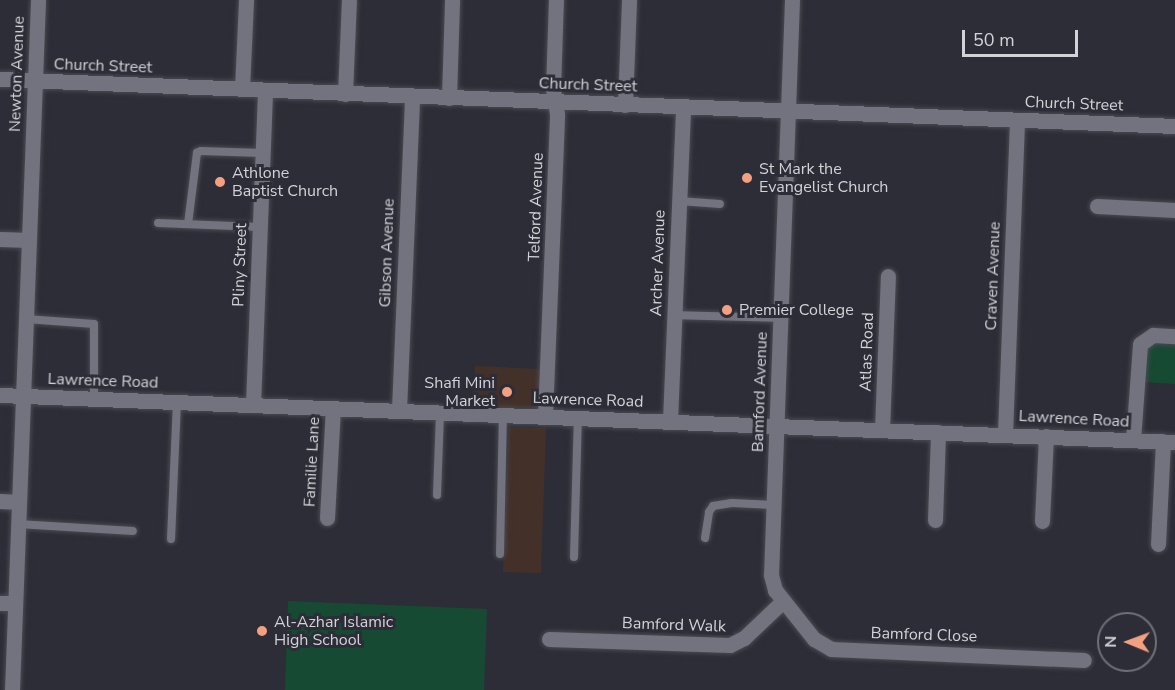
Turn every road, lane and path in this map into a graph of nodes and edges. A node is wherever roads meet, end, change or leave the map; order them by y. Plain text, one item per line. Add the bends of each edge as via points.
1 (38, 0) edge
2 (246, 0) edge
3 (349, 0) edge
4 (452, 0) edge
5 (556, 0) edge
6 (629, 0) edge
7 (792, 0) edge
8 (0, 79) edge
9 (35, 81) junction
10 (242, 89) junction
11 (265, 90) junction
12 (345, 94) junction
13 (412, 97) junction
14 (449, 98) junction
15 (555, 102) junction
16 (625, 105) junction
17 (682, 107) junction
18 (789, 110) junction
19 (1017, 120) junction
20 (1175, 126) edge
21 (262, 153) junction
22 (679, 201) junction
23 (720, 204) dead end
24 (1097, 206) dead end
25 (1175, 210) edge
26 (158, 223) dead end
27 (189, 224) junction
28 (260, 227) junction
29 (0, 238) edge
30 (29, 240) junction
31 (888, 276) dead end
32 (674, 315) junction
33 (781, 318) junction
34 (26, 319) junction
35 (1175, 336) edge
36 (0, 395) edge
37 (23, 396) junction
38 (94, 399) junction
39 (177, 402) junction
40 (253, 405) junction
41 (333, 408) junction
42 (399, 410) junction
43 (440, 412) junction
44 (503, 415) junction
45 (545, 416) junction
46 (579, 417) junction
47 (670, 421) junction
48 (777, 426) junction
49 (882, 430) junction
50 (938, 432) junction
51 (1005, 434) junction
52 (1046, 436) junction
53 (1133, 440) junction
54 (1169, 441) edge
55 (437, 495) dead end
56 (0, 501) edge
57 (19, 502) junction
58 (774, 505) junction
59 (327, 518) dead end
60 (935, 520) dead end
61 (1042, 521) dead end
62 (18, 524) junction
63 (133, 531) dead end
64 (705, 538) dead end
65 (171, 540) dead end
66 (1158, 544) dead end
67 (500, 554) dead end
68 (574, 557) dead end
69 (782, 602) junction
70 (8, 603) edge
71 (549, 639) dead end
72 (1084, 660) dead end
73 (12, 690) edge

1 - 9 street, Newton Avenue
2 - 10 street
3 - 12 street
4 - 14 street
5 - 15 street, Telford Avenue
6 - 16 street
7 - 18 street, Bamford Avenue
8 - 9 street, Church Street
9 - 10 street, Church Street
9 - 30 street, Newton Avenue
10 - 11 street, Church Street
11 - 12 street, Church Street
11 - 21 street, Pliny Street
12 - 13 street, Church Street
13 - 14 street, Church Street
13 - 42 street, Gibson Avenue
14 - 15 street, Church Street
15 - 16 street, Church Street
15 - 45 street, Telford Avenue
16 - 17 street, Church Street
17 - 18 street, Church Street
17 - 22 street, Archer Avenue
18 - 19 street, Church Street
18 - 33 street, Bamford Avenue
19 - 20 street, Church Street
19 - 51 street, Craven Avenue
21 - 27 lane via 197,153
21 - 28 street, Pliny Street
22 - 23 lane
22 - 32 street, Archer Avenue
24 - 25 street
26 - 27 lane
27 - 28 lane
28 - 40 street, Pliny Street
29 - 30 street
30 - 34 street, Newton Avenue
31 - 49 street, Atlas Road
32 - 33 lane
32 - 47 street, Archer Avenue
33 - 48 street, Bamford Avenue
34 - 37 street, Newton Avenue
34 - 38 lane via 87,321 96,327
35 - 53 street via 1152,335 1140,344
36 - 37 street, Lawrence Road
37 - 38 street, Lawrence Road
37 - 57 street, Newton Avenue
38 - 39 street, Lawrence Road
39 - 40 street, Lawrence Road
39 - 65 lane
40 - 41 street, Lawrence Road
41 - 42 street, Lawrence Road
41 - 59 street, Familie Lane
42 - 43 street, Lawrence Road
43 - 44 street, Lawrence Road
43 - 55 lane
44 - 45 street, Lawrence Road
44 - 67 lane
45 - 46 street, Lawrence Road
46 - 47 street, Lawrence Road
46 - 68 lane
47 - 48 street, Lawrence Road
48 - 49 street, Lawrence Road
48 - 58 street, Bamford Avenue
49 - 50 street, Lawrence Road
50 - 51 street, Lawrence Road
50 - 60 street
51 - 52 street, Lawrence Road
52 - 53 street, Lawrence Road
52 - 61 street
53 - 54 street, Lawrence Road
54 - 66 street
56 - 57 street
57 - 62 street, Newton Avenue
58 - 64 lane via 713,506
58 - 69 street, Bamford Avenue via 771,575
62 - 63 lane
62 - 70 street, Newton Avenue
69 - 71 street, Bamford Walk via 744,638 730,645
69 - 72 street, Bamford Close via 814,639 831,649
70 - 73 street, Newton Avenue

